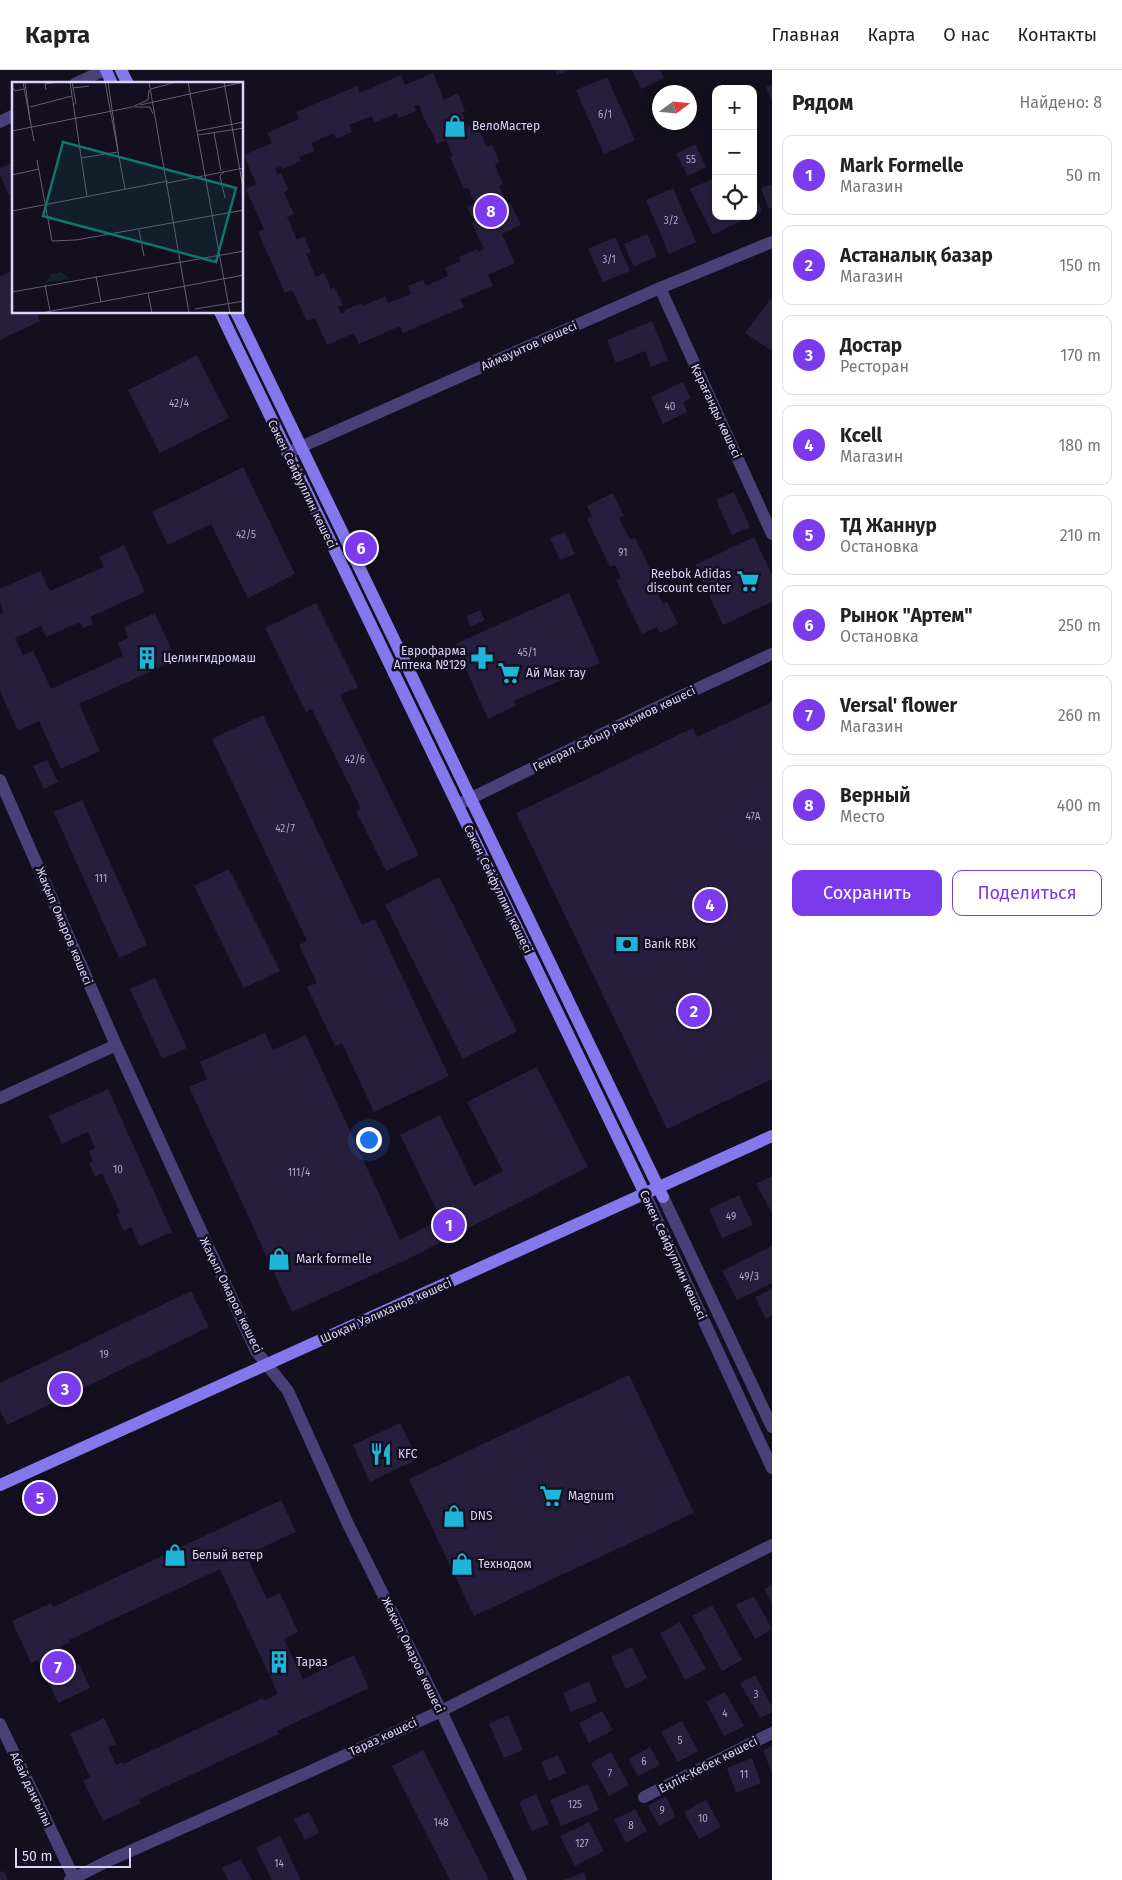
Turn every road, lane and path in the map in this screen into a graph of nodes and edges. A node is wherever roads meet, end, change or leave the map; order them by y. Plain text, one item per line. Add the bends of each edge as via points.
1 (105, 70) edge
2 (121, 70) edge
3 (79, 82) edge
4 (111, 82) edge
5 (127, 82) edge
6 (12, 116) edge
7 (0, 122) edge
8 (772, 242) edge
9 (660, 288) junction
10 (221, 314) edge
11 (237, 314) edge
12 (301, 447) junction
13 (287, 453) junction
14 (772, 534) edge
15 (772, 654) edge
16 (0, 780) edge
17 (471, 798) junction
18 (457, 805) junction
19 (116, 1045) junction
20 (0, 1098) edge
21 (772, 1136) edge
22 (661, 1192) junction
23 (645, 1194) junction
24 (267, 1365) junction
25 (772, 1427) edge
26 (772, 1468) edge
27 (0, 1485) edge
28 (772, 1545) edge
29 (441, 1711) junction
30 (0, 1724) edge
31 (772, 1733) edge
32 (644, 1797) dead end
33 (73, 1879) edge
34 (520, 1880) edge

1 - 3 street
1 - 4 main road
2 - 5 main road
6 - 7 street
8 - 9 street, Аймауытов көшесі
9 - 12 street, Аймауытов көшесі
9 - 14 street, Қарағанды көшесі
10 - 13 main road, Сәкен Сейфуллин көшесі
11 - 12 main road, Сәкен Сейфуллин көшесі
12 - 13 street, Аймауытов көшесі
12 - 17 main road, Сәкен Сейфуллин көшесі
13 - 18 main road, Сәкен Сейфуллин көшесі
15 - 17 street, Генерал Сабыр Рақымов көшесі
16 - 19 street, Жақып Омаров көшесі
17 - 18 street, Генерал Сабыр Рақымов көшесі
17 - 22 main road, Сәкен Сейфуллин көшесі
18 - 23 main road, Сәкен Сейфуллин көшесі
19 - 20 street
19 - 24 street, Жақып Омаров көшесі via 256,1351
21 - 22 main road, Шоқан Уәлиханов көшесі
22 - 23 main road, Шоқан Уәлиханов көшесі
22 - 25 street, Сәкен Сейфуллин көшесі
23 - 24 main road, Шоқан Уәлиханов көшесі
23 - 26 street, Сәкен Сейфуллин көшесі
24 - 27 main road, Шоқан Уәлиханов көшесі
24 - 29 street, Жақып Омаров көшесі via 288,1391 348,1524
28 - 29 street, Тараз көшесі
29 - 33 street, Тараз көшесі
29 - 34 street, Жақып Омаров көшесі
30 - 33 street, Абай даңғылы
31 - 32 street, Еңлік-Кебек көшесі

